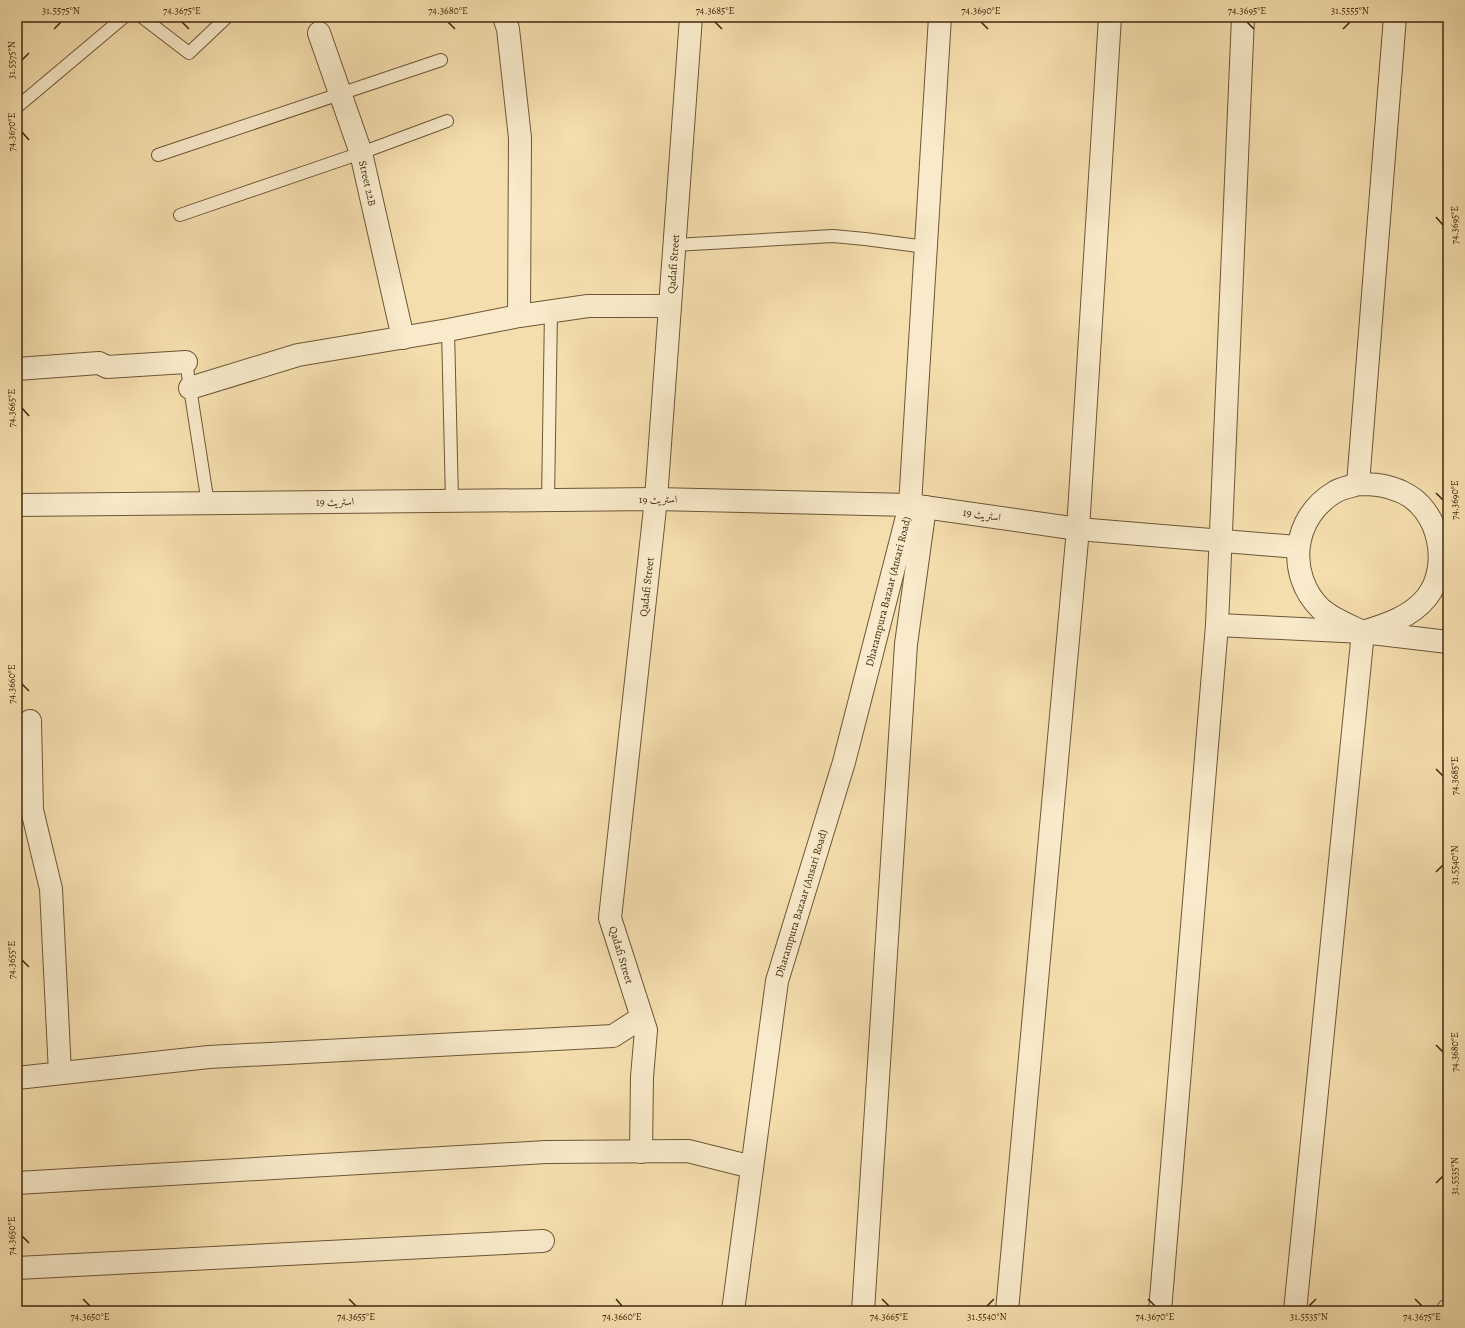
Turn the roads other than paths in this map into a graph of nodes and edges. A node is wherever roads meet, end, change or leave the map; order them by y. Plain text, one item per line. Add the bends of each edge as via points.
1 (124, 17) edge
2 (142, 17) edge
3 (227, 17) edge
4 (504, 17) edge
5 (691, 17) edge
6 (940, 17) edge
7 (1110, 17) edge
8 (1243, 17) edge
9 (1395, 17) edge
10 (319, 33) dead end
11 (441, 60) dead end
12 (341, 95) junction
13 (17, 107) edge
14 (448, 121) dead end
15 (361, 153) junction
16 (158, 155) dead end
17 (180, 215) dead end
18 (674, 245) junction
19 (926, 247) junction
20 (670, 306) junction
21 (551, 311) junction
22 (520, 316) junction
23 (448, 330) junction
24 (403, 338) junction
25 (186, 362) joint
26 (17, 369) edge
27 (190, 388) junction
28 (1358, 484) junction
29 (656, 499) junction
30 (548, 500) junction
31 (452, 501) junction
32 (208, 504) junction
33 (17, 506) edge
34 (917, 506) junction
35 (1078, 529) junction
36 (1222, 540) junction
37 (1298, 547) junction
38 (1444, 552) edge
39 (1217, 625) junction
40 (1363, 632) junction
41 (1448, 642) edge
42 (30, 721) dead end
43 (642, 1018) junction
44 (60, 1073) junction
45 (17, 1078) edge
46 (641, 1152) junction
47 (752, 1167) junction
48 (17, 1183) edge
49 (543, 1241) dead end
50 (17, 1268) edge
51 (733, 1311) edge
52 (863, 1311) edge
53 (1007, 1311) edge
54 (1160, 1311) edge
55 (1295, 1311) edge

1 - 13 lane
2 - 3 lane via 189,53
4 - 22 street via 508,29 520,138
5 - 18 street, Qadafi Street
6 - 19 street
7 - 35 street
8 - 36 street
9 - 28 street
10 - 12 street, Street 22B
11 - 12 lane
12 - 15 street, Street 22B
12 - 16 lane
14 - 15 lane
15 - 17 lane
15 - 24 street, Street 22B
18 - 19 lane via 833,236
18 - 20 street, Qadafi Street
19 - 34 street
20 - 21 street via 588,306
20 - 29 street, Qadafi Street
21 - 22 street
21 - 30 lane
22 - 23 street
23 - 24 street
23 - 31 lane
24 - 27 street via 298,355
25 - 26 street via 107,367 99,363
25 - 27 lane
27 - 32 lane
28 - 37 street via 1335,492 1317,506 1304,525
28 - 38 street via 1381,484 1404,492 1422,507 1435,528
29 - 30 street, اسٹریٹ 19
29 - 34 street, اسٹریٹ 19
29 - 43 street, Qadafi Street via 610,918
30 - 31 street, اسٹریٹ 19
31 - 32 street, اسٹریٹ 19
32 - 33 street, اسٹریٹ 19
34 - 35 street, اسٹریٹ 19
34 - 47 street, Dharampura Bazaar (Ansari Road) via 844,762 777,981
34 - 52 street
35 - 36 street, اسٹریٹ 19
35 - 53 street
36 - 37 street, اسٹریٹ 19
36 - 39 street
37 - 40 street via 1299,570 1307,592 1322,610
38 - 40 street via 1427,597 1410,614
39 - 40 street
39 - 54 street
40 - 41 street
40 - 55 street
42 - 44 street via 32,810 51,888
43 - 44 street via 613,1036 209,1057
43 - 46 street, Qadafi Street via 646,1030 642,1078
44 - 45 street
46 - 47 street via 688,1151
46 - 48 street via 546,1152
47 - 51 street, Dharampura Bazaar (Ansari Road)
49 - 50 street

